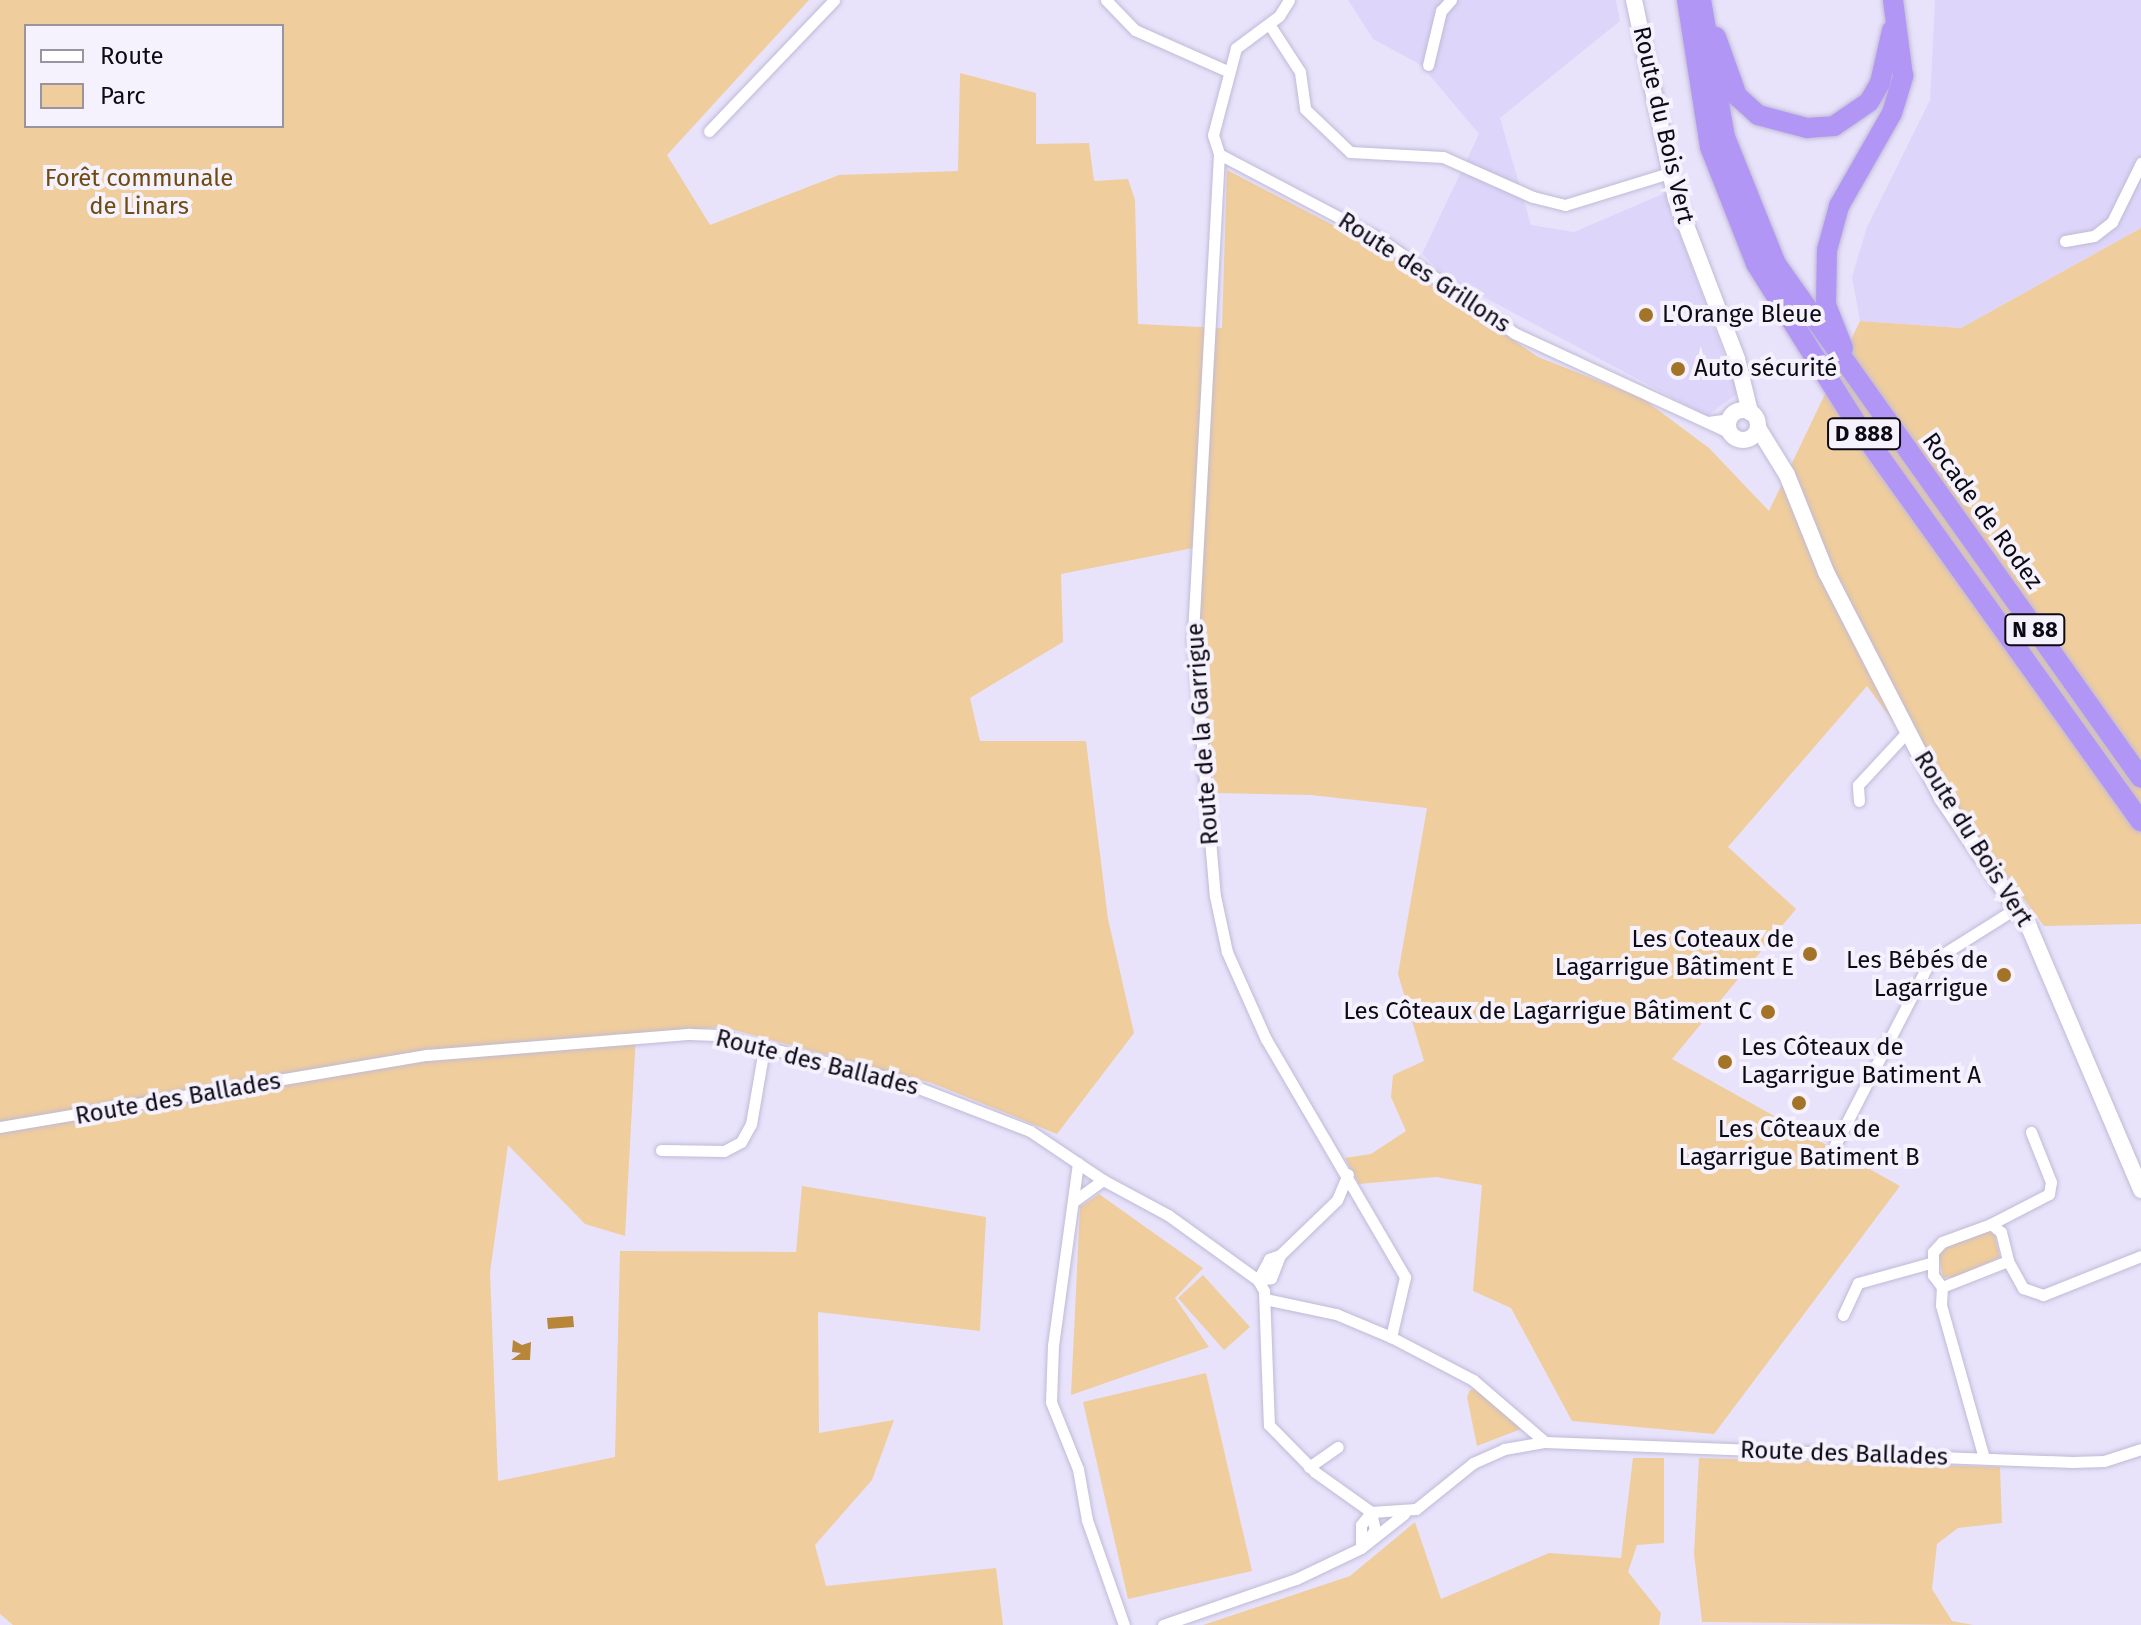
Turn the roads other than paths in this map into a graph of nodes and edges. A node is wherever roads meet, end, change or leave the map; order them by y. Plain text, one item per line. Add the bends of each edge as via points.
1 (834, 0) edge
2 (1106, 0) edge
3 (1289, 0) edge
4 (1451, 0) edge
5 (1634, 0) edge
6 (1687, 0) edge
7 (1701, 0) edge
8 (1711, 0) edge
9 (1894, 9) edge
10 (1269, 24) junction
11 (1428, 65) dead end
12 (1227, 71) junction
13 (709, 131) dead end
14 (1219, 154) junction
15 (2141, 163) edge
16 (1669, 173) junction
17 (2065, 241) dead end
18 (1737, 423) junction
19 (1768, 452) junction
20 (1929, 482) junction
21 (1908, 731) junction
22 (2141, 778) edge
23 (1859, 801) dead end
24 (2141, 821) edge
25 (2018, 907) junction
26 (764, 1049) junction
27 (0, 1127) edge
28 (2031, 1132) dead end
29 (1835, 1145) dead end
30 (661, 1150) dead end
31 (1078, 1163) junction
32 (1348, 1174) junction
33 (1103, 1180) junction
34 (2141, 1190) edge
35 (1074, 1201) junction
36 (1991, 1224) junction
37 (2141, 1256) edge
38 (2008, 1261) junction
39 (1930, 1263) junction
40 (1258, 1280) junction
41 (1942, 1287) junction
42 (1265, 1299) junction
43 (1843, 1315) dead end
44 (1391, 1337) junction
45 (1545, 1442) junction
46 (1338, 1447) dead end
47 (2141, 1449) edge
48 (1984, 1458) junction
49 (1309, 1467) junction
50 (1371, 1512) junction
51 (1404, 1514) junction
52 (1361, 1548) junction
53 (1124, 1625) edge
54 (1163, 1625) edge

1 - 13 street
2 - 12 street via 1135,30
3 - 10 street
4 - 11 street via 1441,11
5 - 16 street, Route du Bois Vert
6 - 24 highway, Rocade de Rodez / D 888 via 1710,147 1756,264 1862,432
7 - 20 highway, Rocade de Rodez / D 888 via 1714,98 1754,219 1793,290
8 - 9 highway via 1723,64 1737,96 1758,115 1807,128 1834,126 1869,102 1880,83
9 - 20 highway via 1903,76 1892,113 1839,206 1824,273 1826,305 1848,358
10 - 12 street via 1242,40
10 - 16 street via 1300,72 1305,109 1350,152 1443,157 1533,197 1565,205
12 - 14 street via 1213,135
14 - 18 street, Route des Grillons via 1380,239 1514,333 1708,422
14 - 32 street, Route de la Garrigue via 1193,641 1215,896 1242,991
15 - 17 street via 2112,222 2094,236
16 - 18 street, Route du Bois Vert via 1744,385
18 - 19 street, Route du Bois Vert
18 - 19 street, Route du Bois Vert via 1758,428
19 - 21 street, Route du Bois Vert via 1787,475 1826,572
20 - 22 highway, Rocade de Rodez / N 88
21 - 23 street via 1858,785
21 - 25 street, Route du Bois Vert via 1942,798
25 - 29 street via 1929,963
25 - 34 street, Route du Bois Vert
26 - 27 street, Route des Ballades via 690,1034 522,1045 427,1055
26 - 30 street via 751,1124 741,1142 724,1151
26 - 31 street, Route des Ballades via 898,1080 977,1108 1030,1131
28 - 36 street via 2051,1182 2049,1194
31 - 33 street, Route des Ballades
31 - 35 street
32 - 40 street via 1337,1200 1280,1255 1271,1278
32 - 44 street, Route de la Garrigue via 1405,1277
33 - 35 street
33 - 40 street, Route des Ballades via 1168,1215
35 - 53 street via 1053,1345 1051,1402 1078,1469 1087,1520
36 - 38 street via 2001,1232
36 - 39 street via 1942,1242
37 - 38 street via 2043,1295 2023,1288
38 - 41 street
39 - 41 street
39 - 43 street via 1858,1283
40 - 42 street
41 - 48 street via 1941,1305
42 - 44 street via 1336,1314
42 - 49 street via 1269,1425
44 - 45 street via 1473,1380
45 - 48 street, Route des Ballades
45 - 51 street, Route des Ballades via 1504,1449 1473,1463
46 - 49 street
47 - 48 street, Route des Ballades via 2104,1461
49 - 50 street
50 - 51 street
50 - 52 street via 1375,1530
51 - 52 street, Route des Ballades
52 - 54 street, Route des Ballades via 1296,1579

